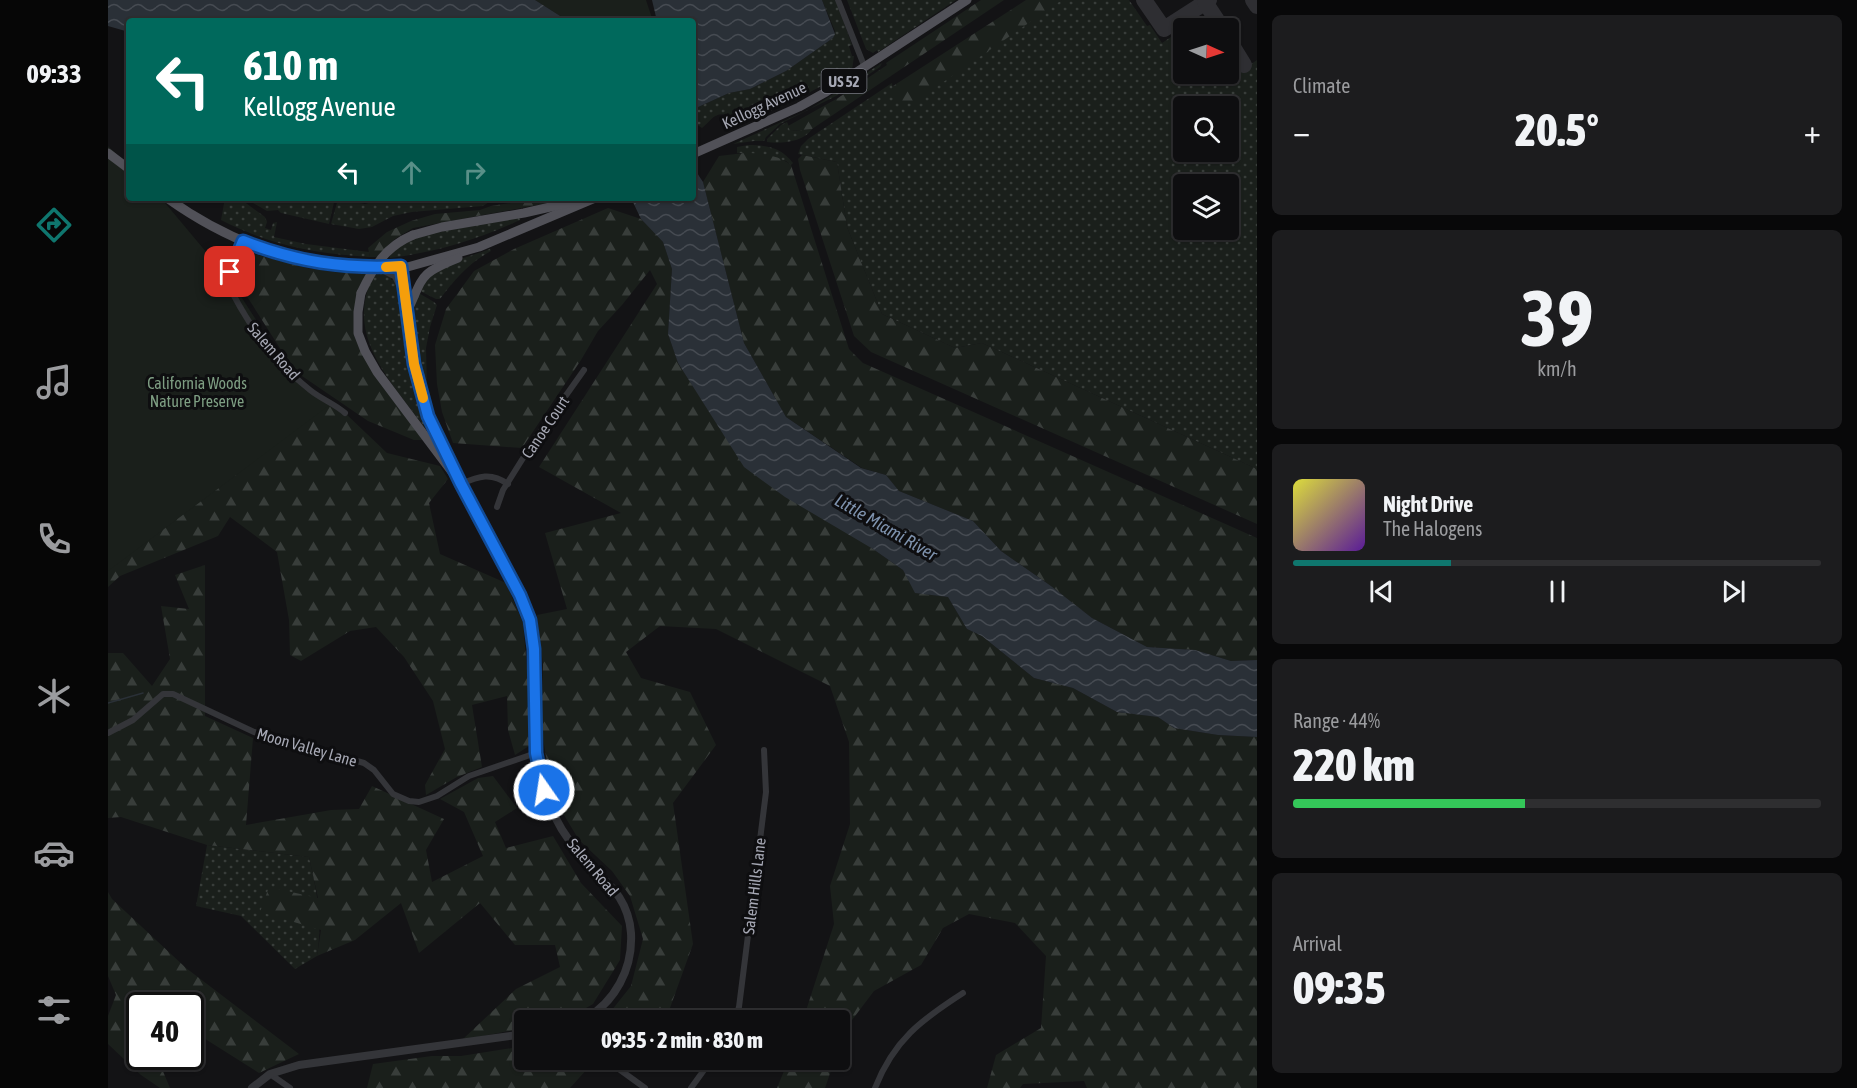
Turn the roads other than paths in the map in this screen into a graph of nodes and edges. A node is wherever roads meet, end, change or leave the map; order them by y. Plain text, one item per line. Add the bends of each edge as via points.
1 (838, 0) edge
2 (967, 0) edge
3 (866, 68) junction
4 (108, 153) edge
5 (696, 153) edge
6 (126, 167) edge
7 (172, 201) edge
8 (570, 201) edge
9 (588, 201) edge
10 (243, 241) junction
11 (479, 247) junction
12 (401, 266) junction
13 (378, 267) junction
14 (405, 296) junction
15 (407, 312) junction
16 (584, 370) dead end
17 (345, 413) dead end
18 (461, 484) junction
19 (508, 484) junction
20 (497, 507) dead end
21 (108, 733) edge
22 (764, 750) dead end
23 (536, 753) junction
24 (963, 993) dead end
25 (598, 1010) edge
26 (738, 1010) edge
27 (514, 1036) edge
28 (620, 1070) edge
29 (704, 1070) edge
30 (270, 1074) junction
31 (252, 1088) edge
32 (290, 1088) edge
33 (645, 1088) edge
34 (691, 1088) edge
35 (875, 1088) edge

1 - 3 street
2 - 3 main road, Kellogg Avenue / US 52
3 - 5 main road, Kellogg Avenue / US 52 via 799,107
4 - 6 main road
7 - 10 main road via 208,225
8 - 18 main road, bridge via 442,226 401,240 376,262 361,293 358,333 365,351
9 - 11 main road
10 - 13 main road via 312,262
10 - 17 street, Salem Road via 234,266 224,276 243,314 283,366 312,392
11 - 12 main road via 412,267
11 - 15 main road via 428,273 419,283
12 - 13 main road
12 - 14 street, Salem Road
13 - 14 street, Salem Road via 396,276
14 - 15 street, Salem Road
15 - 18 street, Salem Road via 423,399
16 - 19 street, Canoe Court
18 - 19 street via 483,475
18 - 23 street, Salem Road via 530,620
19 - 20 street, Canoe Court
21 - 23 street, Moon Valley Lane via 133,720 164,694 173,694 249,730 364,763 393,794 413,802
22 - 26 street, Salem Hills Lane via 766,792
23 - 25 street, Salem Road via 544,790 557,820 580,854 615,889 629,921 631,943 624,974 615,992
24 - 35 street via 907,1034 889,1058
27 - 30 street via 299,1065
28 - 33 street
29 - 34 street
30 - 31 street
30 - 32 street

